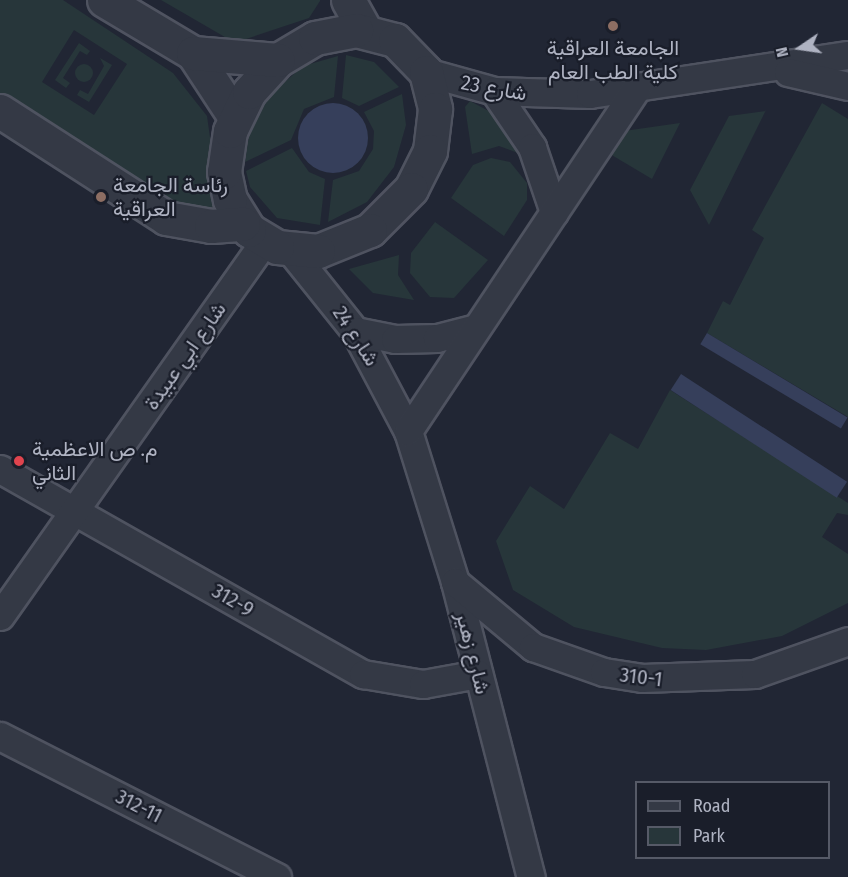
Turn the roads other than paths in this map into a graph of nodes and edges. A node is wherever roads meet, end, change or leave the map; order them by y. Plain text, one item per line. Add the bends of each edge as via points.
1 (104, 0) edge
2 (348, 0) edge
3 (365, 31) junction
4 (193, 53) junction
5 (848, 55) edge
6 (278, 60) junction
7 (765, 70) junction
8 (426, 72) junction
9 (848, 86) edge
10 (637, 87) junction
11 (494, 91) junction
12 (0, 111) edge
13 (235, 117) junction
14 (554, 212) junction
15 (266, 238) junction
16 (476, 328) junction
17 (355, 331) junction
18 (408, 431) junction
19 (0, 469) edge
20 (76, 512) junction
21 (455, 582) junction
22 (0, 616) edge
23 (848, 641) edge
24 (478, 674) junction
25 (0, 736) edge
26 (277, 877) edge
27 (531, 877) edge

1 - 4 street
2 - 3 street
3 - 6 street via 328,33
3 - 8 street via 401,44
4 - 6 street
4 - 13 street
5 - 7 street, شارع 23
6 - 13 street via 258,80
7 - 9 street via 814,75
7 - 10 street, شارع 23
8 - 11 street, شارع 23
8 - 15 street via 435,109 433,137 418,177 402,201 381,222 345,243
10 - 11 street, شارع 23 via 578,95
10 - 14 street
11 - 14 street via 532,147
12 - 15 street via 166,218
13 - 15 street via 224,172 230,200
14 - 16 street
15 - 17 street, شارع 24
15 - 20 street, شارع ابي عبيدة
16 - 17 street via 437,338 395,339
16 - 18 street
17 - 18 street, شارع 24
18 - 21 street, شارع زهير
19 - 20 street, 312-9
20 - 22 street, شارع ابي عبيدة
20 - 24 street, 312-9 via 363,674 423,684
21 - 23 street, 310-1 via 533,647 642,678 755,674
21 - 24 street, شارع زهير
24 - 27 street, شارع زهير
25 - 26 street, 312-11

